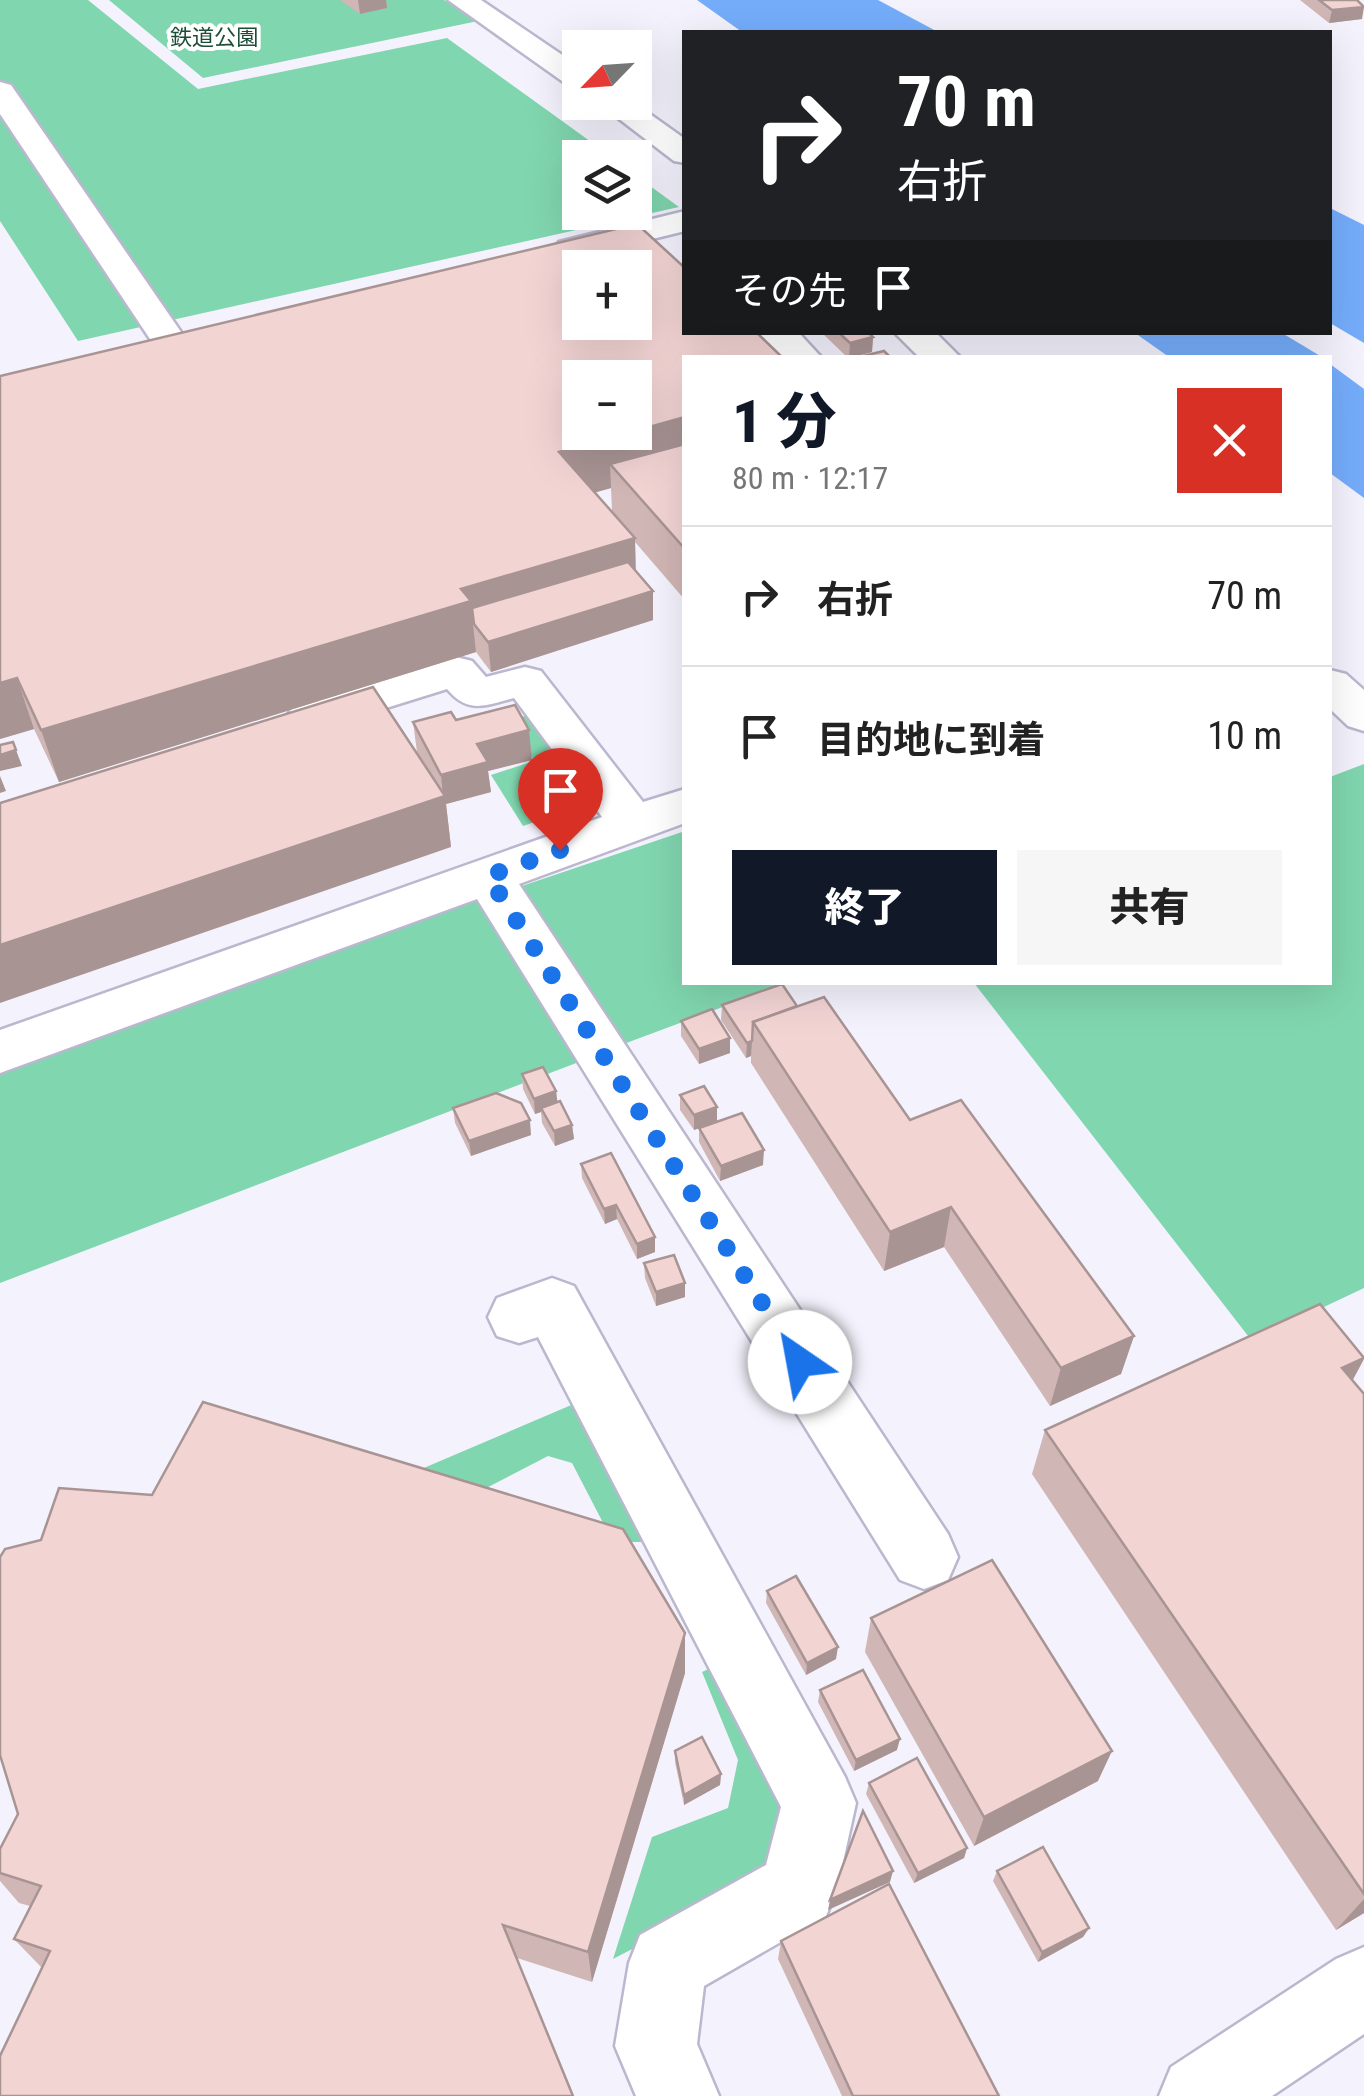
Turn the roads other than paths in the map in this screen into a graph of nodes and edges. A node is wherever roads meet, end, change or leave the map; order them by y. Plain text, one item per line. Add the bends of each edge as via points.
1 (462, 0) edge
2 (562, 68) edge
3 (0, 91) edge
4 (637, 120) edge
5 (682, 152) edge
6 (671, 225) edge
7 (541, 257) edge
8 (779, 335) edge
9 (916, 335) edge
10 (213, 339) edge
11 (174, 348) junction
12 (801, 355) edge
13 (939, 355) edge
14 (136, 358) edge
15 (1332, 686) edge
16 (1364, 716) edge
17 (266, 730) edge
18 (682, 805) edge
19 (632, 823) junction
20 (488, 876) junction
21 (0, 1052) edge
22 (519, 1318) dead end
23 (924, 1556) dead end
24 (1364, 1987) edge
25 (678, 2096) edge
26 (1200, 2096) edge

1 - 2 street
3 - 11 street
4 - 5 street
6 - 7 street
8 - 12 street
9 - 13 street
10 - 11 street
11 - 14 street
15 - 16 street
17 - 19 street via 456,671 476,694 525,680
18 - 19 street
19 - 20 street
20 - 21 street
20 - 23 street
22 - 25 street via 552,1304 819,1803 799,1889 668,1963 656,2046
24 - 26 street

